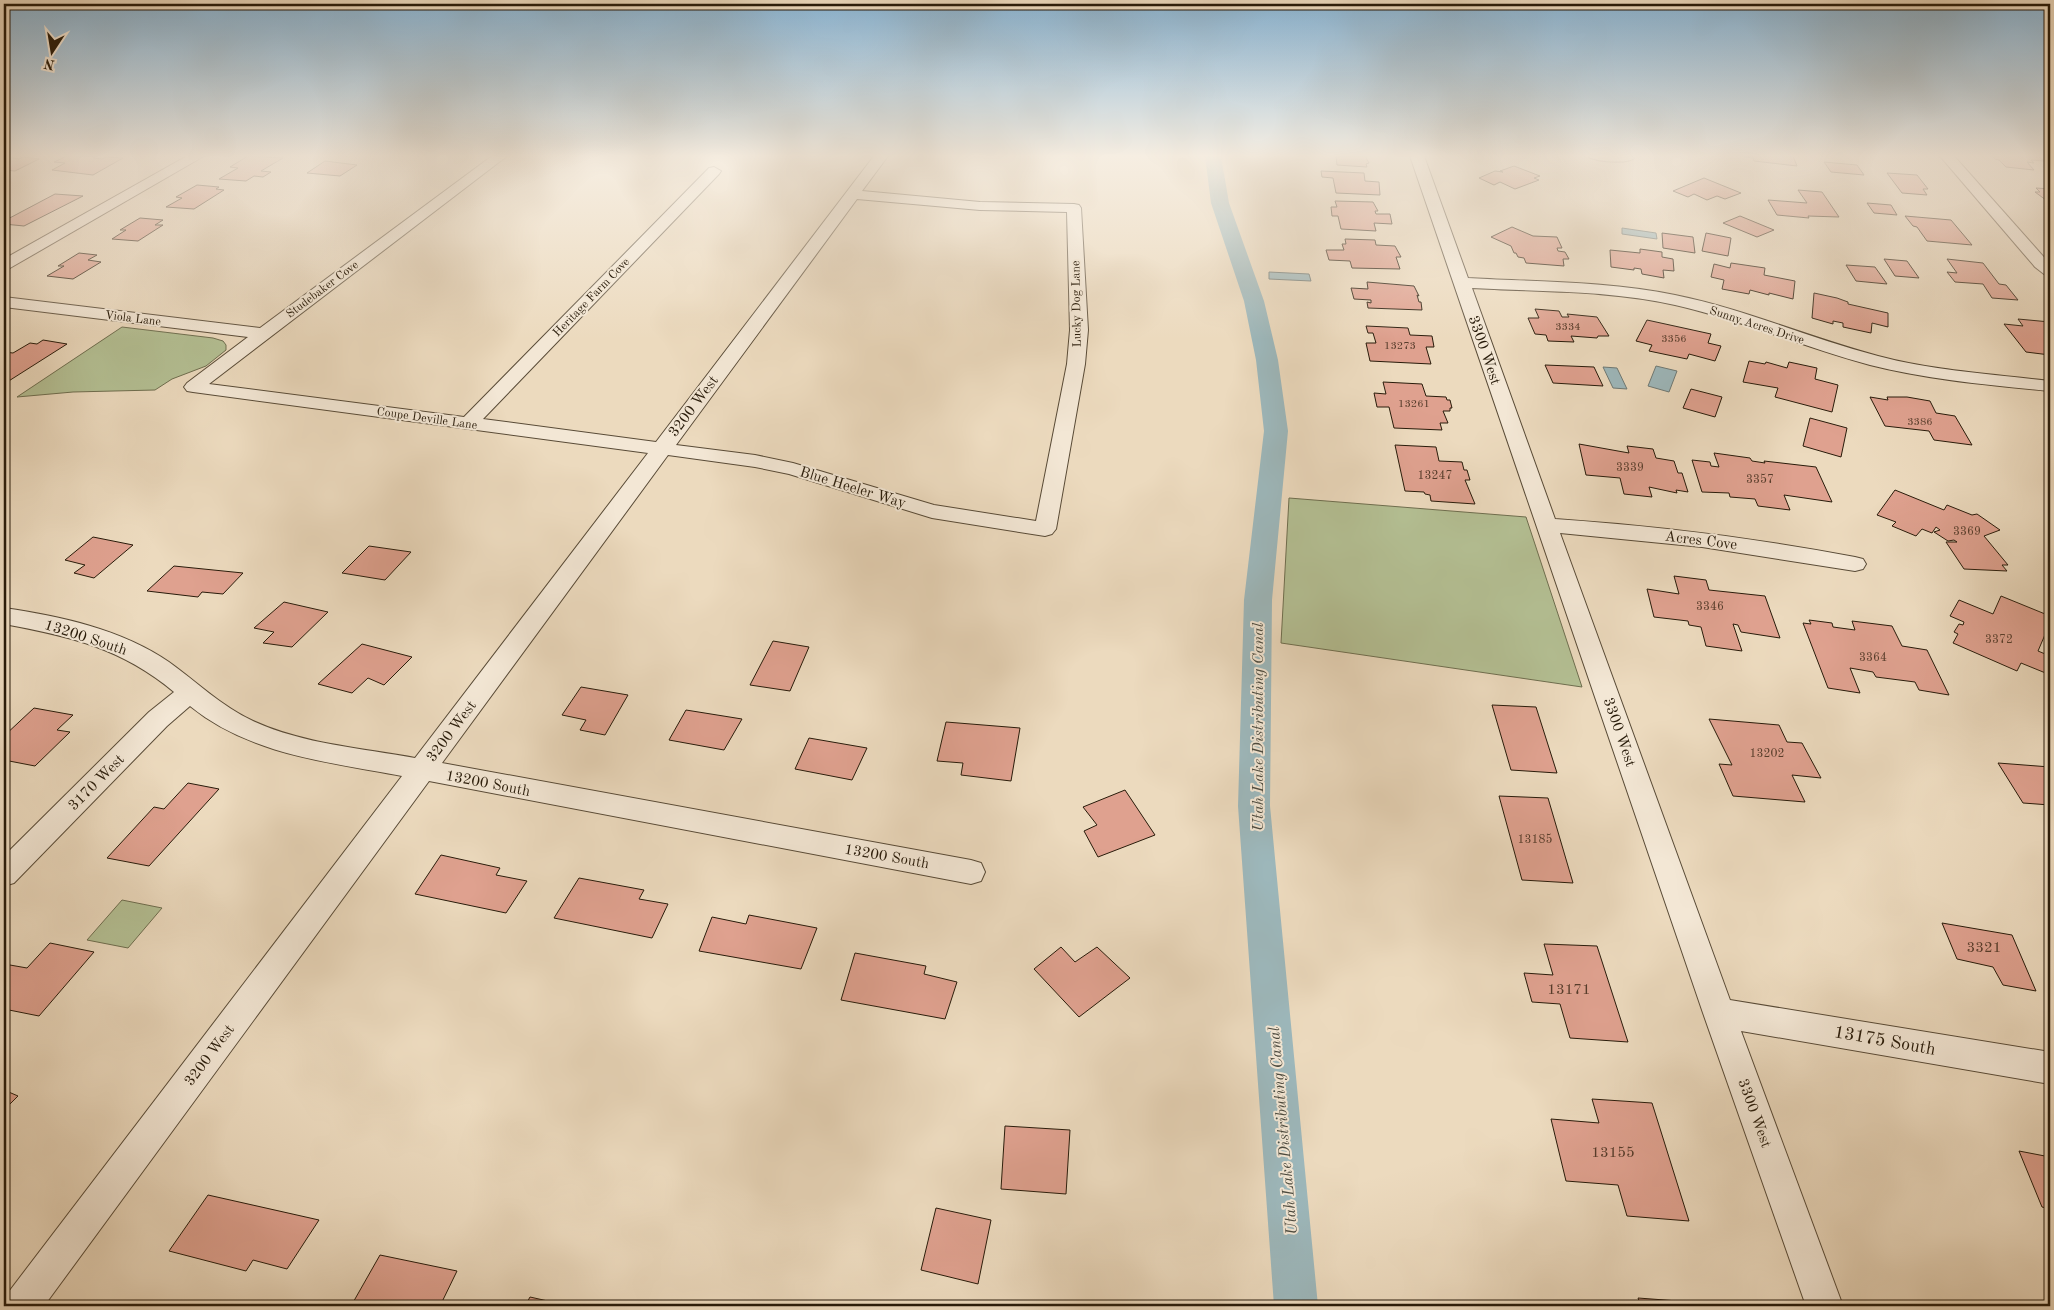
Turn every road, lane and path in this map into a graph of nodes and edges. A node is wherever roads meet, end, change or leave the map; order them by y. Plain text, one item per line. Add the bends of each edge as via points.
1 (89, 217) edge
2 (419, 217) edge
3 (669, 217) edge
4 (836, 217) edge
5 (1074, 217) edge
6 (1439, 217) edge
7 (2001, 217) edge
8 (4, 265) edge
9 (2050, 271) edge
10 (1462, 283) junction
11 (4, 302) edge
12 (263, 334) junction
13 (2050, 386) edge
14 (193, 387) joint
15 (468, 424) junction
16 (661, 449) junction
17 (1547, 525) junction
18 (1045, 529) joint
19 (1855, 564) dead end
20 (4, 616) edge
21 (190, 692) junction
22 (422, 770) junction
23 (971, 872) dead end
24 (4, 874) edge
25 (1719, 1013) junction
26 (2050, 1068) edge
27 (21, 1306) edge
28 (1826, 1306) edge

1 - 8 street
2 - 12 street, Studebaker Cove
3 - 15 street, Heritage Farm Cove
4 - 16 street, 3200 West
5 - 18 street, Lucky Dog Lane via 1079,330 1076,364
6 - 10 street, 3300 West
7 - 9 street
10 - 13 street, Sunny Acres Drive via 1650,296 1702,307 1900,367
10 - 17 street, 3300 West
11 - 12 street, Viola Lane
12 - 14 street, Studebaker Cove
14 - 15 street, Coupe Deville Lane
15 - 16 street, Coupe Deville Lane
16 - 18 street, Blue Heeler Way via 755,461 793,469 932,511
16 - 22 street, 3200 West
17 - 19 street, Acres Cove via 1631,531 1796,552
17 - 25 street, 3300 West
20 - 21 street, 13200 South via 48,623 126,648 160,667
21 - 22 street, 13200 South via 226,718 271,739 318,753
21 - 24 street, 3170 West via 158,719
22 - 23 street, 13200 South
22 - 27 street, 3200 West
25 - 26 street, 13175 South
25 - 28 street, 3300 West

